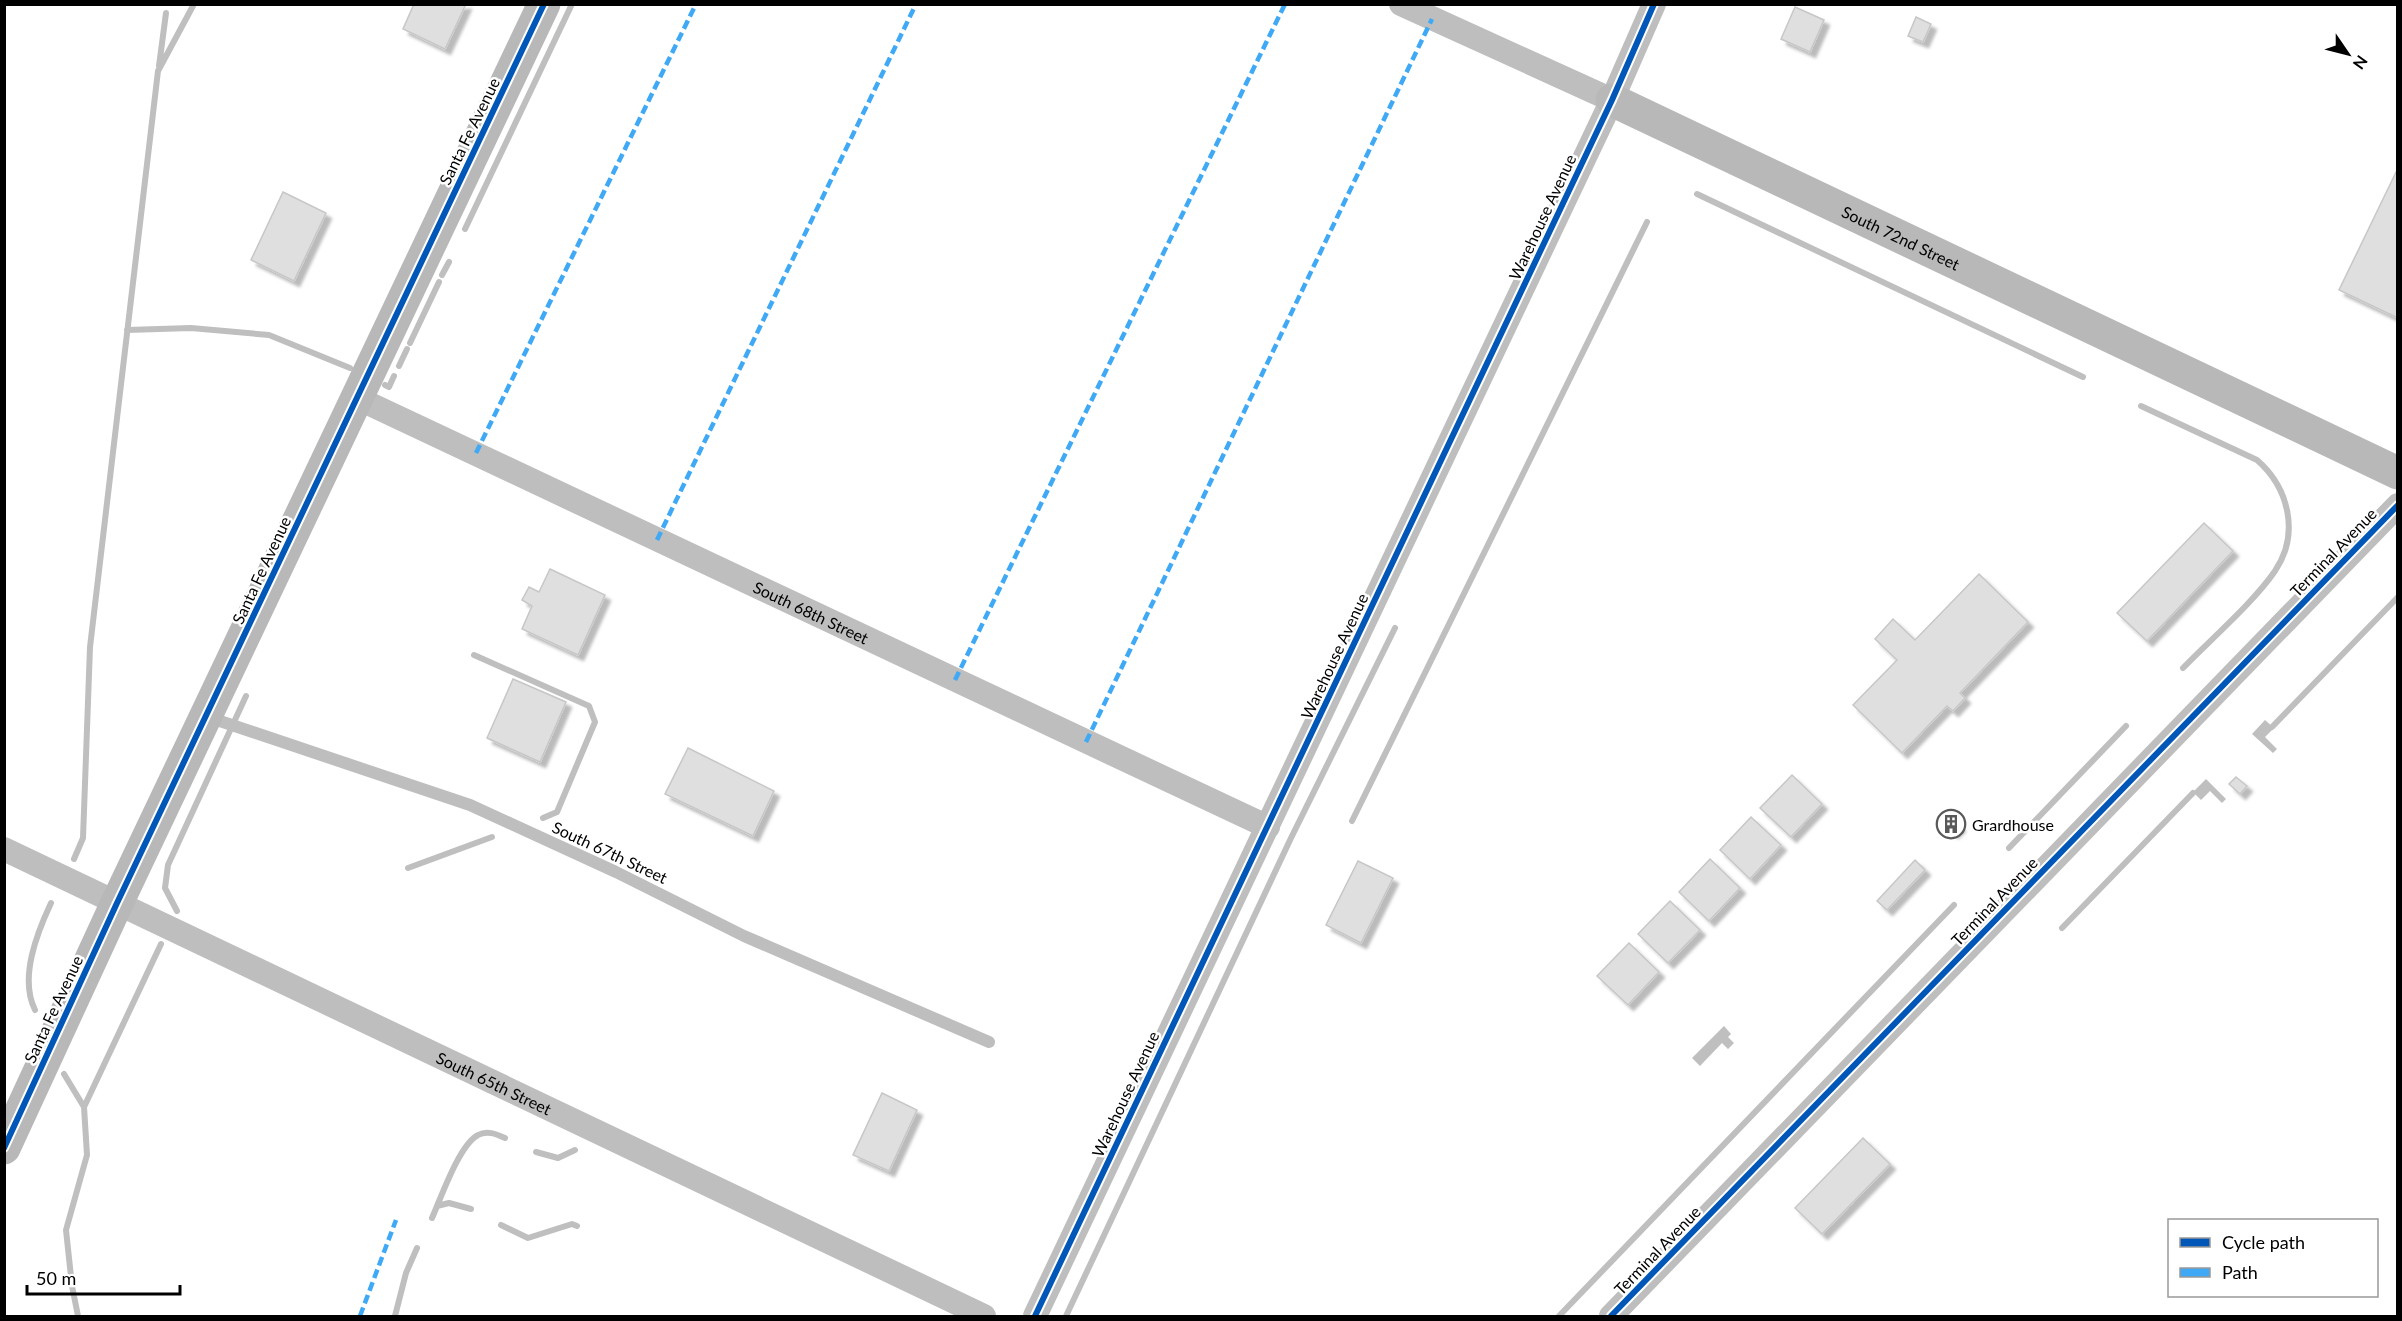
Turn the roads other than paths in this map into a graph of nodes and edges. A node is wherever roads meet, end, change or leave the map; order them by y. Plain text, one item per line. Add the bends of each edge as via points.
1 (544, 4) edge
2 (1401, 4) edge
3 (1654, 4) edge
4 (1612, 100) junction
5 (357, 398) junction
6 (2397, 474) edge
7 (2397, 505) edge
8 (207, 716) junction
9 (1268, 827) junction
10 (4, 849) edge
11 (117, 903) junction
12 (989, 1042) dead end
13 (4, 1148) edge
14 (984, 1317) edge
15 (1035, 1317) edge
16 (1611, 1317) edge

1 - 5 street, Santa Fe Avenue
2 - 4 street, South 72nd Street
3 - 4 street, Warehouse Avenue
4 - 6 street, South 72nd Street
4 - 9 street, Warehouse Avenue
5 - 8 street, Santa Fe Avenue
5 - 9 street, South 68th Street
7 - 16 street, Terminal Avenue
8 - 11 street, Santa Fe Avenue
8 - 12 lane, South 67th Street via 470,805 744,936
9 - 15 street, Warehouse Avenue
10 - 11 street, South 65th Street
11 - 13 street, Santa Fe Avenue
11 - 14 street, South 65th Street

